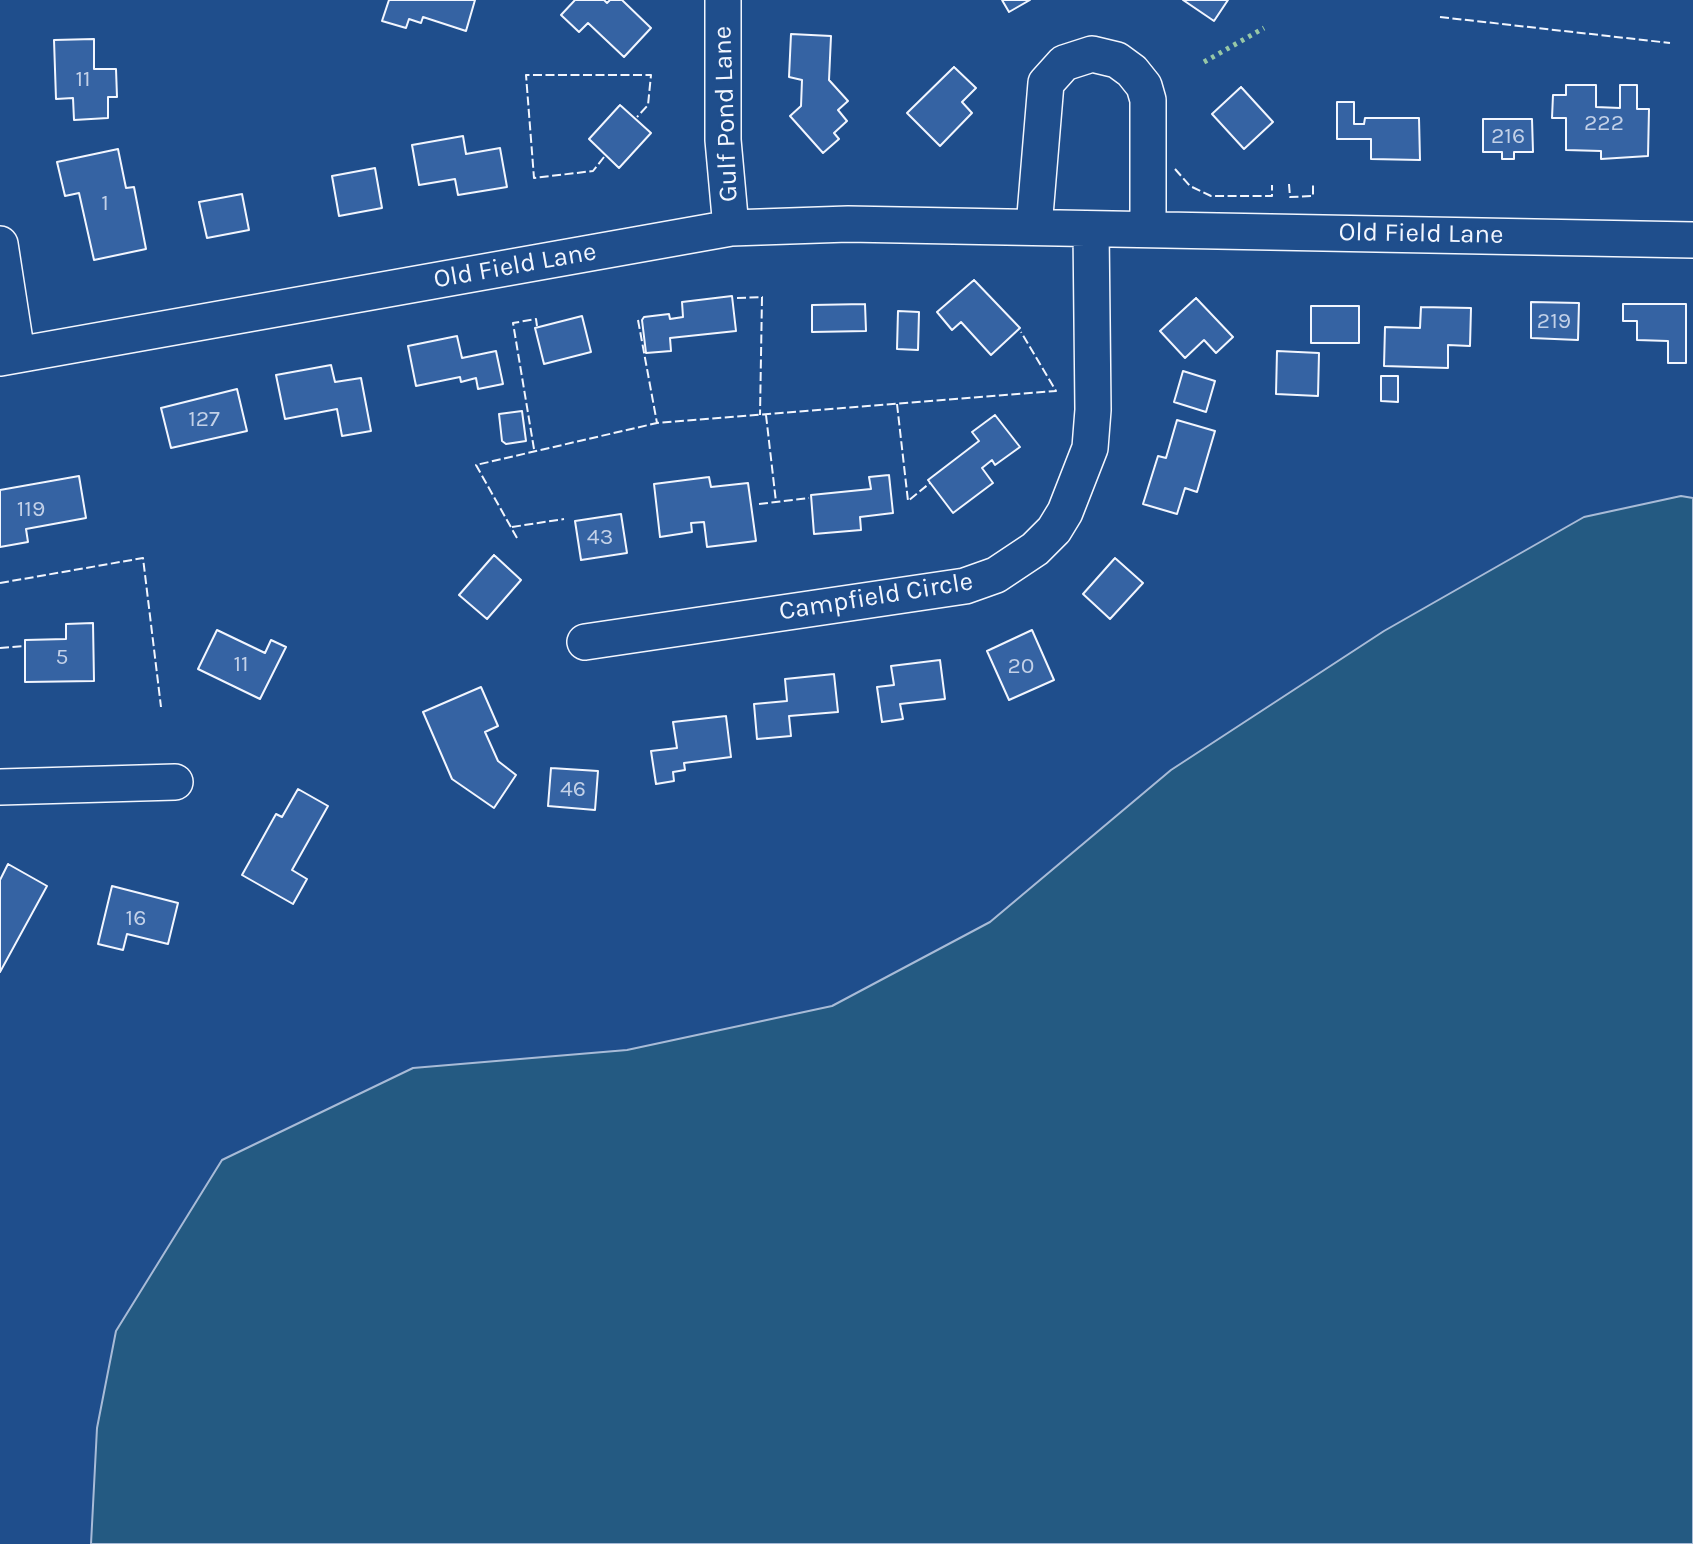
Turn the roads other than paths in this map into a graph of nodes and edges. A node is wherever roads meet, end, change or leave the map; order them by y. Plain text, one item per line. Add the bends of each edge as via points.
1 (723, 0) edge
2 (1034, 227) junction
3 (731, 228) junction
4 (1148, 228) junction
5 (1091, 229) junction
6 (1693, 240) edge
7 (0, 244) edge
8 (8, 356) edge
9 (585, 642) dead end
10 (175, 782) dead end
11 (0, 787) edge

1 - 3 street, Gulf Pond Lane via 723,140
2 - 3 street, Old Field Lane via 848,224
2 - 4 street via 1046,83 1063,63 1092,54 1117,60 1144,86 1148,100
2 - 5 street, Old Field Lane
3 - 8 street, Old Field Lane
4 - 5 street, Old Field Lane
4 - 6 street, Old Field Lane
5 - 9 street, Campfield Circle via 1090,448 1065,512 1035,549 996,575 965,586
7 - 8 street
10 - 11 street

